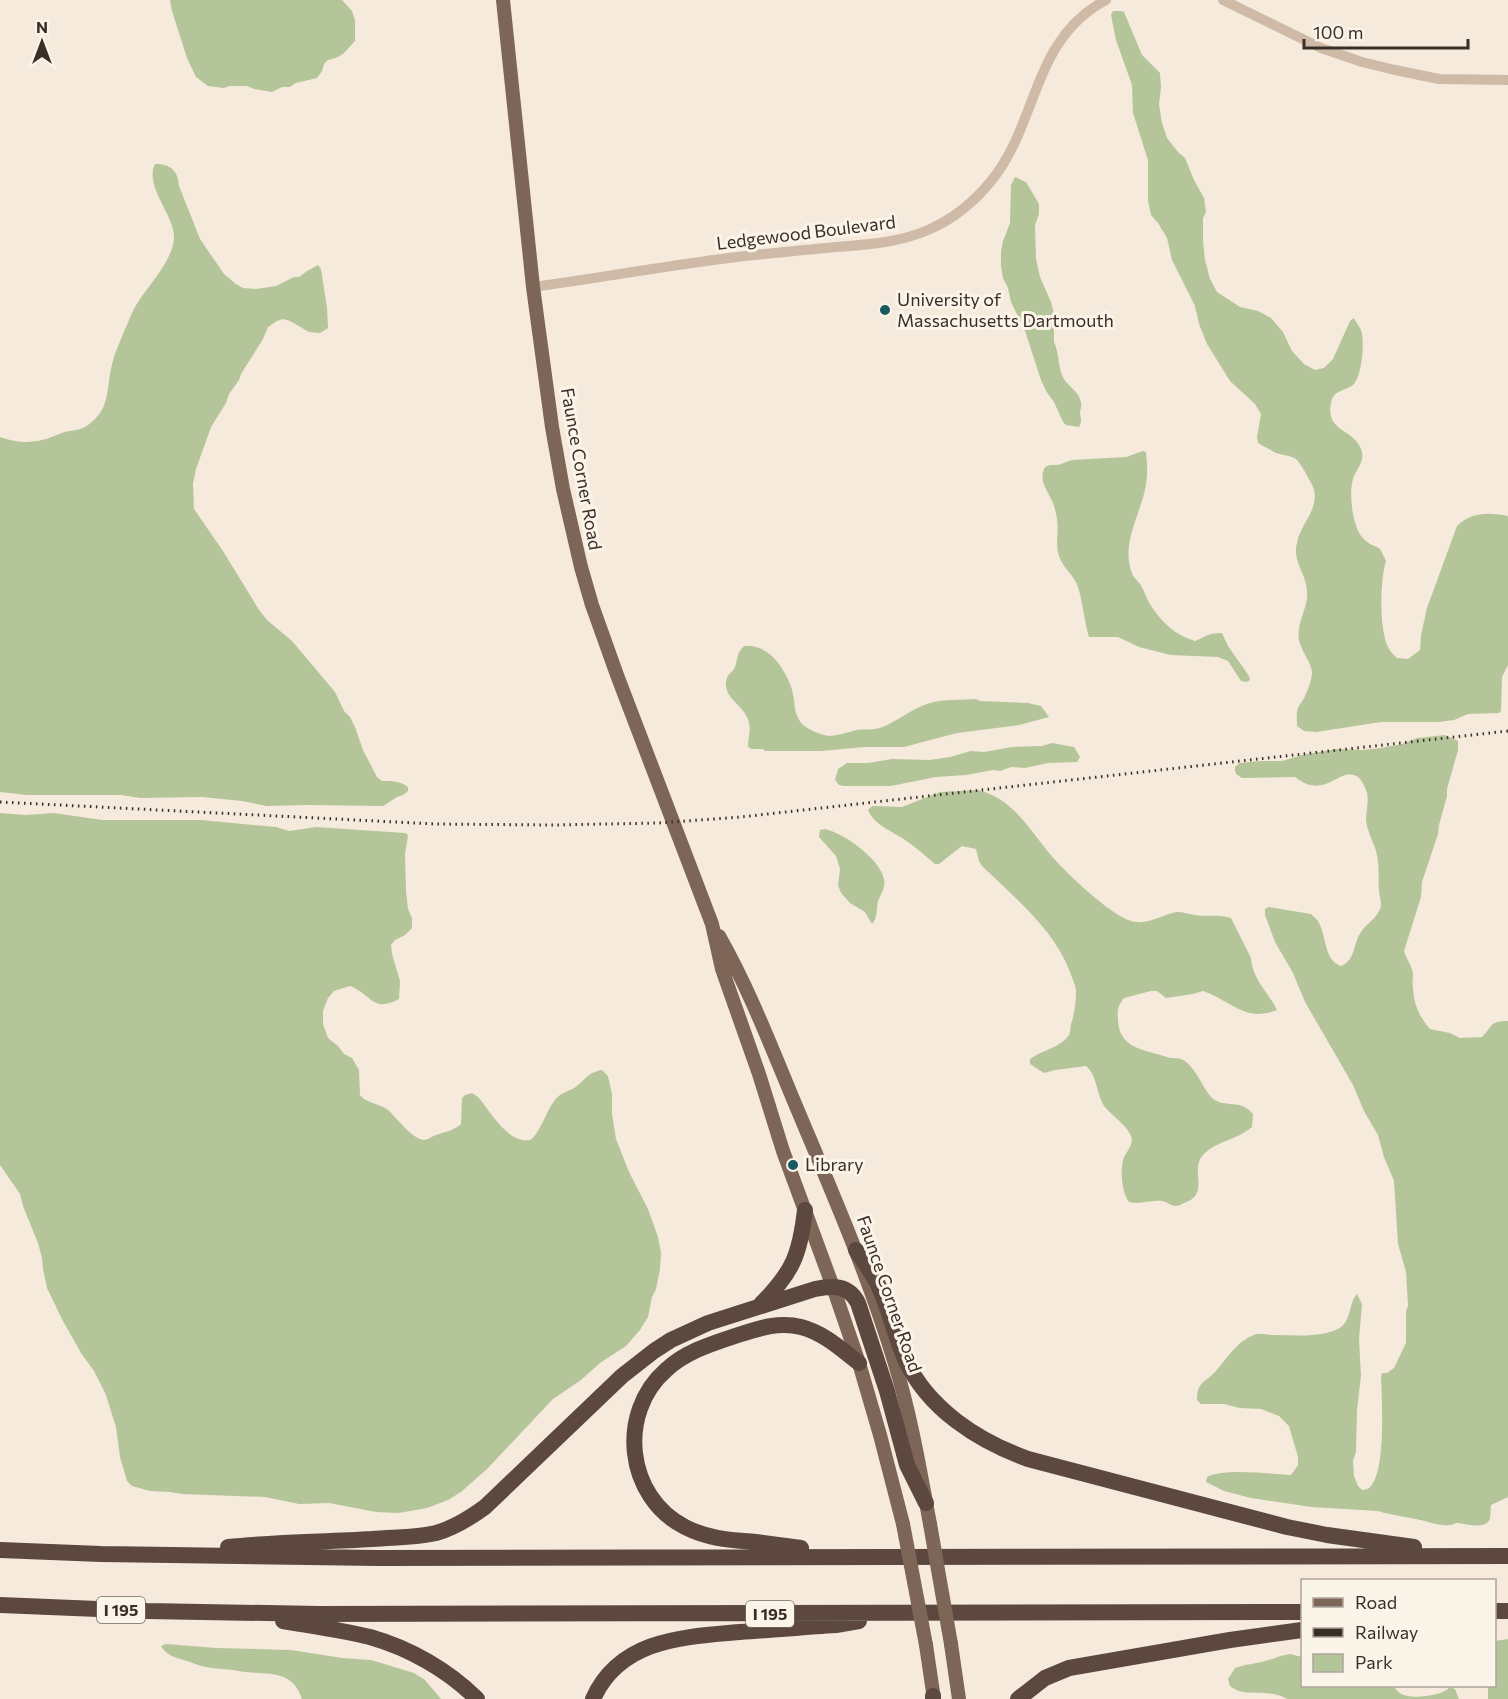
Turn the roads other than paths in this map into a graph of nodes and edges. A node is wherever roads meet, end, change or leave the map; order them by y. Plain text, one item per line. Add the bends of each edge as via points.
1 (503, 0) edge
2 (1106, 0) edge
3 (1222, 0) edge
4 (1508, 80) edge
5 (533, 287) junction
6 (712, 924) junction
7 (778, 1064) junction
8 (759, 1074) junction
9 (805, 1210) junction
10 (856, 1250) junction
11 (833, 1287) junction
12 (758, 1307) junction
13 (859, 1363) junction
14 (926, 1503) junction
15 (0, 1550) edge
16 (156, 1555) junction
17 (1474, 1556) junction
18 (1508, 1556) edge
19 (870, 1557) junction
20 (0, 1605) edge
21 (238, 1612) junction
22 (1301, 1612) edge
23 (903, 1614) junction
24 (1301, 1630) edge
25 (933, 1698) edge
26 (477, 1699) edge
27 (594, 1699) edge
28 (959, 1699) edge
29 (1018, 1699) edge

1 - 5 main road, Faunce Corner Road
2 - 5 street, Ledgewood Boulevard via 1083,15 1061,39 1005,160 980,194 946,222 885,242 714,260
3 - 4 street via 1322,48 1362,62 1439,79
5 - 6 main road, Faunce Corner Road via 557,460 581,567 617,675
6 - 7 main road, Faunce Corner Road via 735,964
6 - 8 main road, Faunce Corner Road via 722,969
7 - 8 main road
7 - 10 main road, Faunce Corner Road
8 - 9 main road, Faunce Corner Road
9 - 11 main road, Faunce Corner Road
9 - 12 highway via 793,1263 782,1282
10 - 14 main road, Faunce Corner Road via 896,1366
10 - 17 highway via 880,1288 916,1377 954,1419 988,1443 1028,1459 1287,1527
11 - 12 highway
11 - 13 main road, Faunce Corner Road
11 - 14 highway via 850,1292 858,1302 907,1465
12 - 16 highway via 708,1323 654,1351 622,1376 485,1507 449,1528 411,1537 256,1544
13 - 19 highway via 825,1337 791,1325 760,1328 712,1344 678,1360 657,1378 638,1412 634,1448 642,1482 654,1501 673,1520 693,1531 719,1539
13 - 25 main road, Faunce Corner Road, bridge via 903,1524
14 - 28 main road, Faunce Corner Road, bridge
15 - 16 highway
16 - 19 highway
17 - 18 highway
17 - 19 highway
20 - 21 highway, I 195
21 - 23 highway, I 195
21 - 26 highway via 387,1643 431,1664
22 - 23 highway, I 195
23 - 27 highway via 836,1625 663,1642 617,1666
24 - 29 highway via 1069,1668 1045,1678

